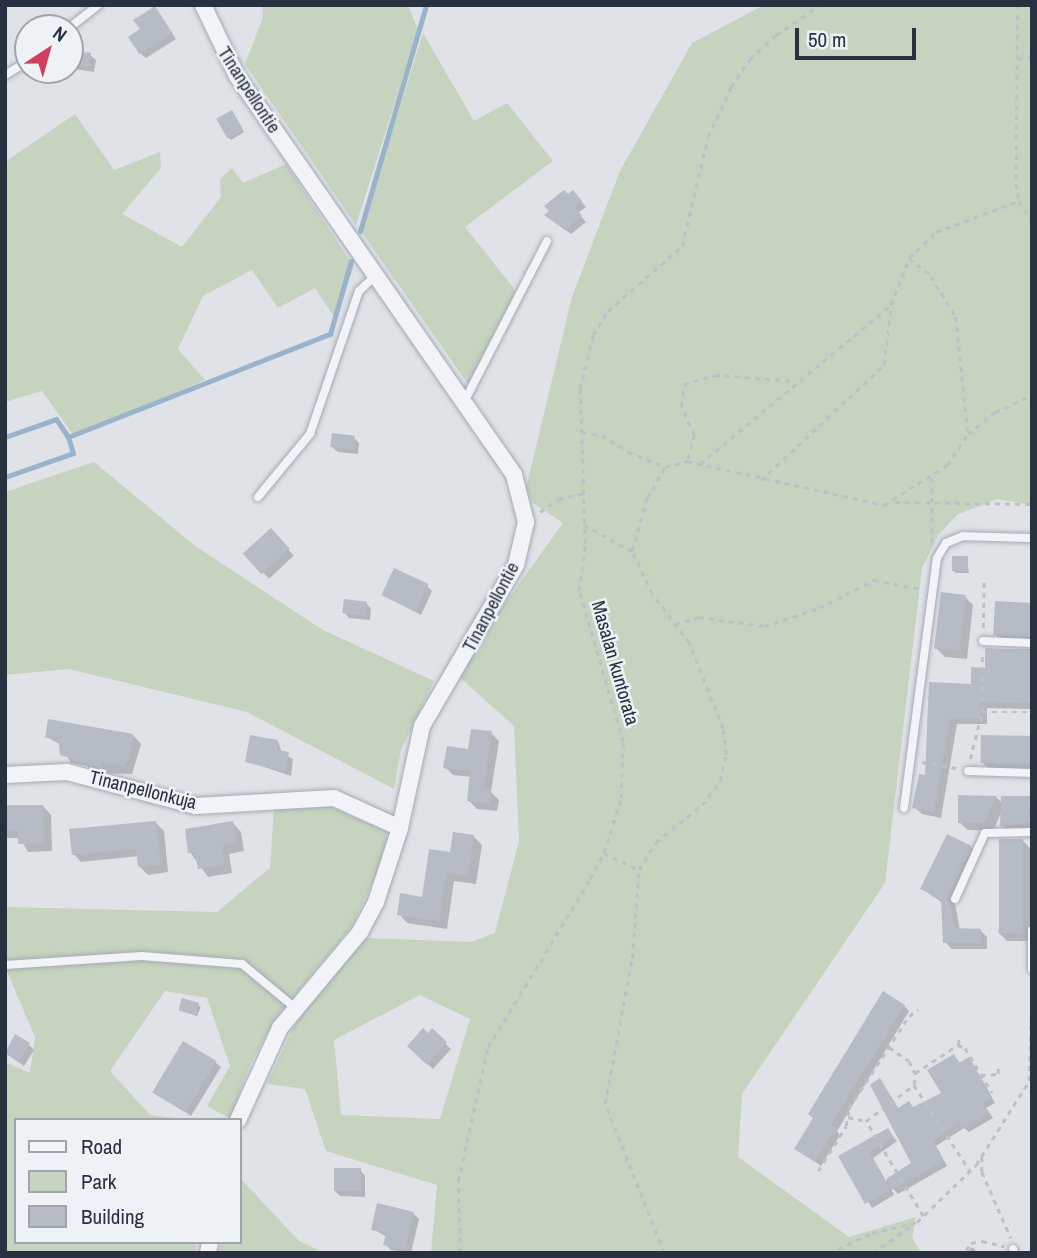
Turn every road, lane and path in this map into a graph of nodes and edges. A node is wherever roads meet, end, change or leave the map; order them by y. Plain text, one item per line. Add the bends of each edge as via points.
1 (203, 5) edge
2 (820, 5) edge
3 (1018, 5) edge
4 (1032, 56) edge
5 (1017, 59) junction
6 (1019, 201) junction
7 (1032, 220) edge
8 (547, 241) dead end
9 (909, 258) junction
10 (376, 275) junction
11 (891, 305) junction
12 (796, 381) junction
13 (1032, 395) edge
14 (464, 402) junction
15 (580, 431) junction
16 (968, 435) junction
17 (687, 461) junction
18 (700, 464) junction
19 (665, 467) junction
20 (932, 478) junction
21 (761, 480) junction
22 (584, 494) junction
23 (258, 497) dead end
24 (894, 502) junction
25 (933, 504) junction
26 (1032, 504) edge
27 (526, 522) junction
28 (584, 525) junction
29 (1032, 538) edge
30 (632, 551) junction
31 (937, 558) junction
32 (984, 579) dead end
33 (931, 591) junction
34 (675, 624) junction
35 (982, 641) junction
36 (1032, 643) edge
37 (982, 712) junction
38 (1032, 712) edge
39 (911, 761) junction
40 (968, 771) junction
41 (1032, 773) edge
42 (5, 775) edge
43 (904, 808) dead end
44 (400, 828) junction
45 (1032, 832) edge
46 (604, 853) junction
47 (639, 870) junction
48 (955, 898) dead end
49 (1032, 930) edge
50 (5, 965) edge
51 (1032, 969) edge
52 (1032, 988) edge
53 (294, 1007) junction
54 (918, 1010) dead end
55 (960, 1035) dead end
56 (958, 1045) junction
57 (889, 1047) junction
58 (998, 1066) dead end
59 (915, 1073) junction
60 (981, 1074) junction
61 (914, 1085) junction
62 (992, 1092) dead end
63 (848, 1116) junction
64 (239, 1118) edge
65 (866, 1121) junction
66 (982, 1157) junction
67 (818, 1171) dead end
68 (970, 1171) junction
69 (923, 1216) junction
70 (917, 1222) junction
71 (966, 1250) dead end
72 (1014, 1251) edge
73 (460, 1253) edge
74 (664, 1253) edge
75 (829, 1253) edge
76 (873, 1253) edge

1 - 10 street, Tinanpellontie via 237,76
2 - 15 path, Masalan kuntorata via 776,35 750,59 731,87 708,137 682,246 608,311 593,335 580,389
3 - 5 path
4 - 5 path
5 - 6 path via 1013,125
6 - 7 path
6 - 9 path via 936,232
8 - 14 lane
9 - 11 path
9 - 16 path via 930,276 956,317
10 - 14 street, Tinanpellontie
10 - 23 lane via 359,291 310,434
11 - 12 path
11 - 21 path via 884,365
12 - 17 path via 715,375 684,384 681,406 694,435
12 - 18 path
13 - 16 path via 995,412
14 - 27 street, Tinanpellontie via 514,475
15 - 19 path via 602,435 628,453
15 - 22 path, Masalan kuntorata
16 - 20 path
17 - 18 path
17 - 19 path
18 - 21 path
19 - 30 path via 647,498
20 - 24 path
20 - 25 path
21 - 24 path via 859,501
22 - 27 path via 558,499
22 - 28 path, Masalan kuntorata
24 - 25 path
25 - 26 path
25 - 31 path via 931,541
27 - 44 street, Tinanpellontie via 516,565 422,726
28 - 30 path
28 - 46 path, Masalan kuntorata via 579,591 623,742 621,798
29 - 31 lane via 963,536 946,543
30 - 34 path via 652,594
31 - 33 lane
32 - 35 path
33 - 34 path via 874,580 819,608 764,625 699,617
33 - 39 lane
34 - 47 path via 689,643 709,690 723,729 726,755 714,789 656,842
35 - 36 lane
35 - 37 path
37 - 38 path
37 - 40 path
39 - 40 path
39 - 43 lane
40 - 41 lane
42 - 44 street, Tinanpellonkuja via 67,772 196,806 334,798
44 - 53 street, Tinanpellontie via 360,932
45 - 48 lane via 985,833
46 - 47 path
46 - 73 path, Masalan kuntorata via 488,1047 458,1181
47 - 74 path via 632,958 605,1104
49 - 51 lane
50 - 53 lane via 142,957 242,964
52 - 66 path via 1029,1081
53 - 64 street, Tinanpellontie via 266,1054
54 - 57 path
55 - 56 path
56 - 59 path
56 - 60 path
57 - 59 path via 909,1061
57 - 63 path
58 - 60 path via 998,1074
59 - 61 path
60 - 62 path
61 - 65 path
61 - 68 path
63 - 65 path
63 - 67 path
65 - 69 path
66 - 68 path
66 - 72 path via 982,1172
68 - 69 path
69 - 70 path
70 - 75 path via 872,1233
70 - 76 path
71 - 72 path via 971,1243 982,1241

